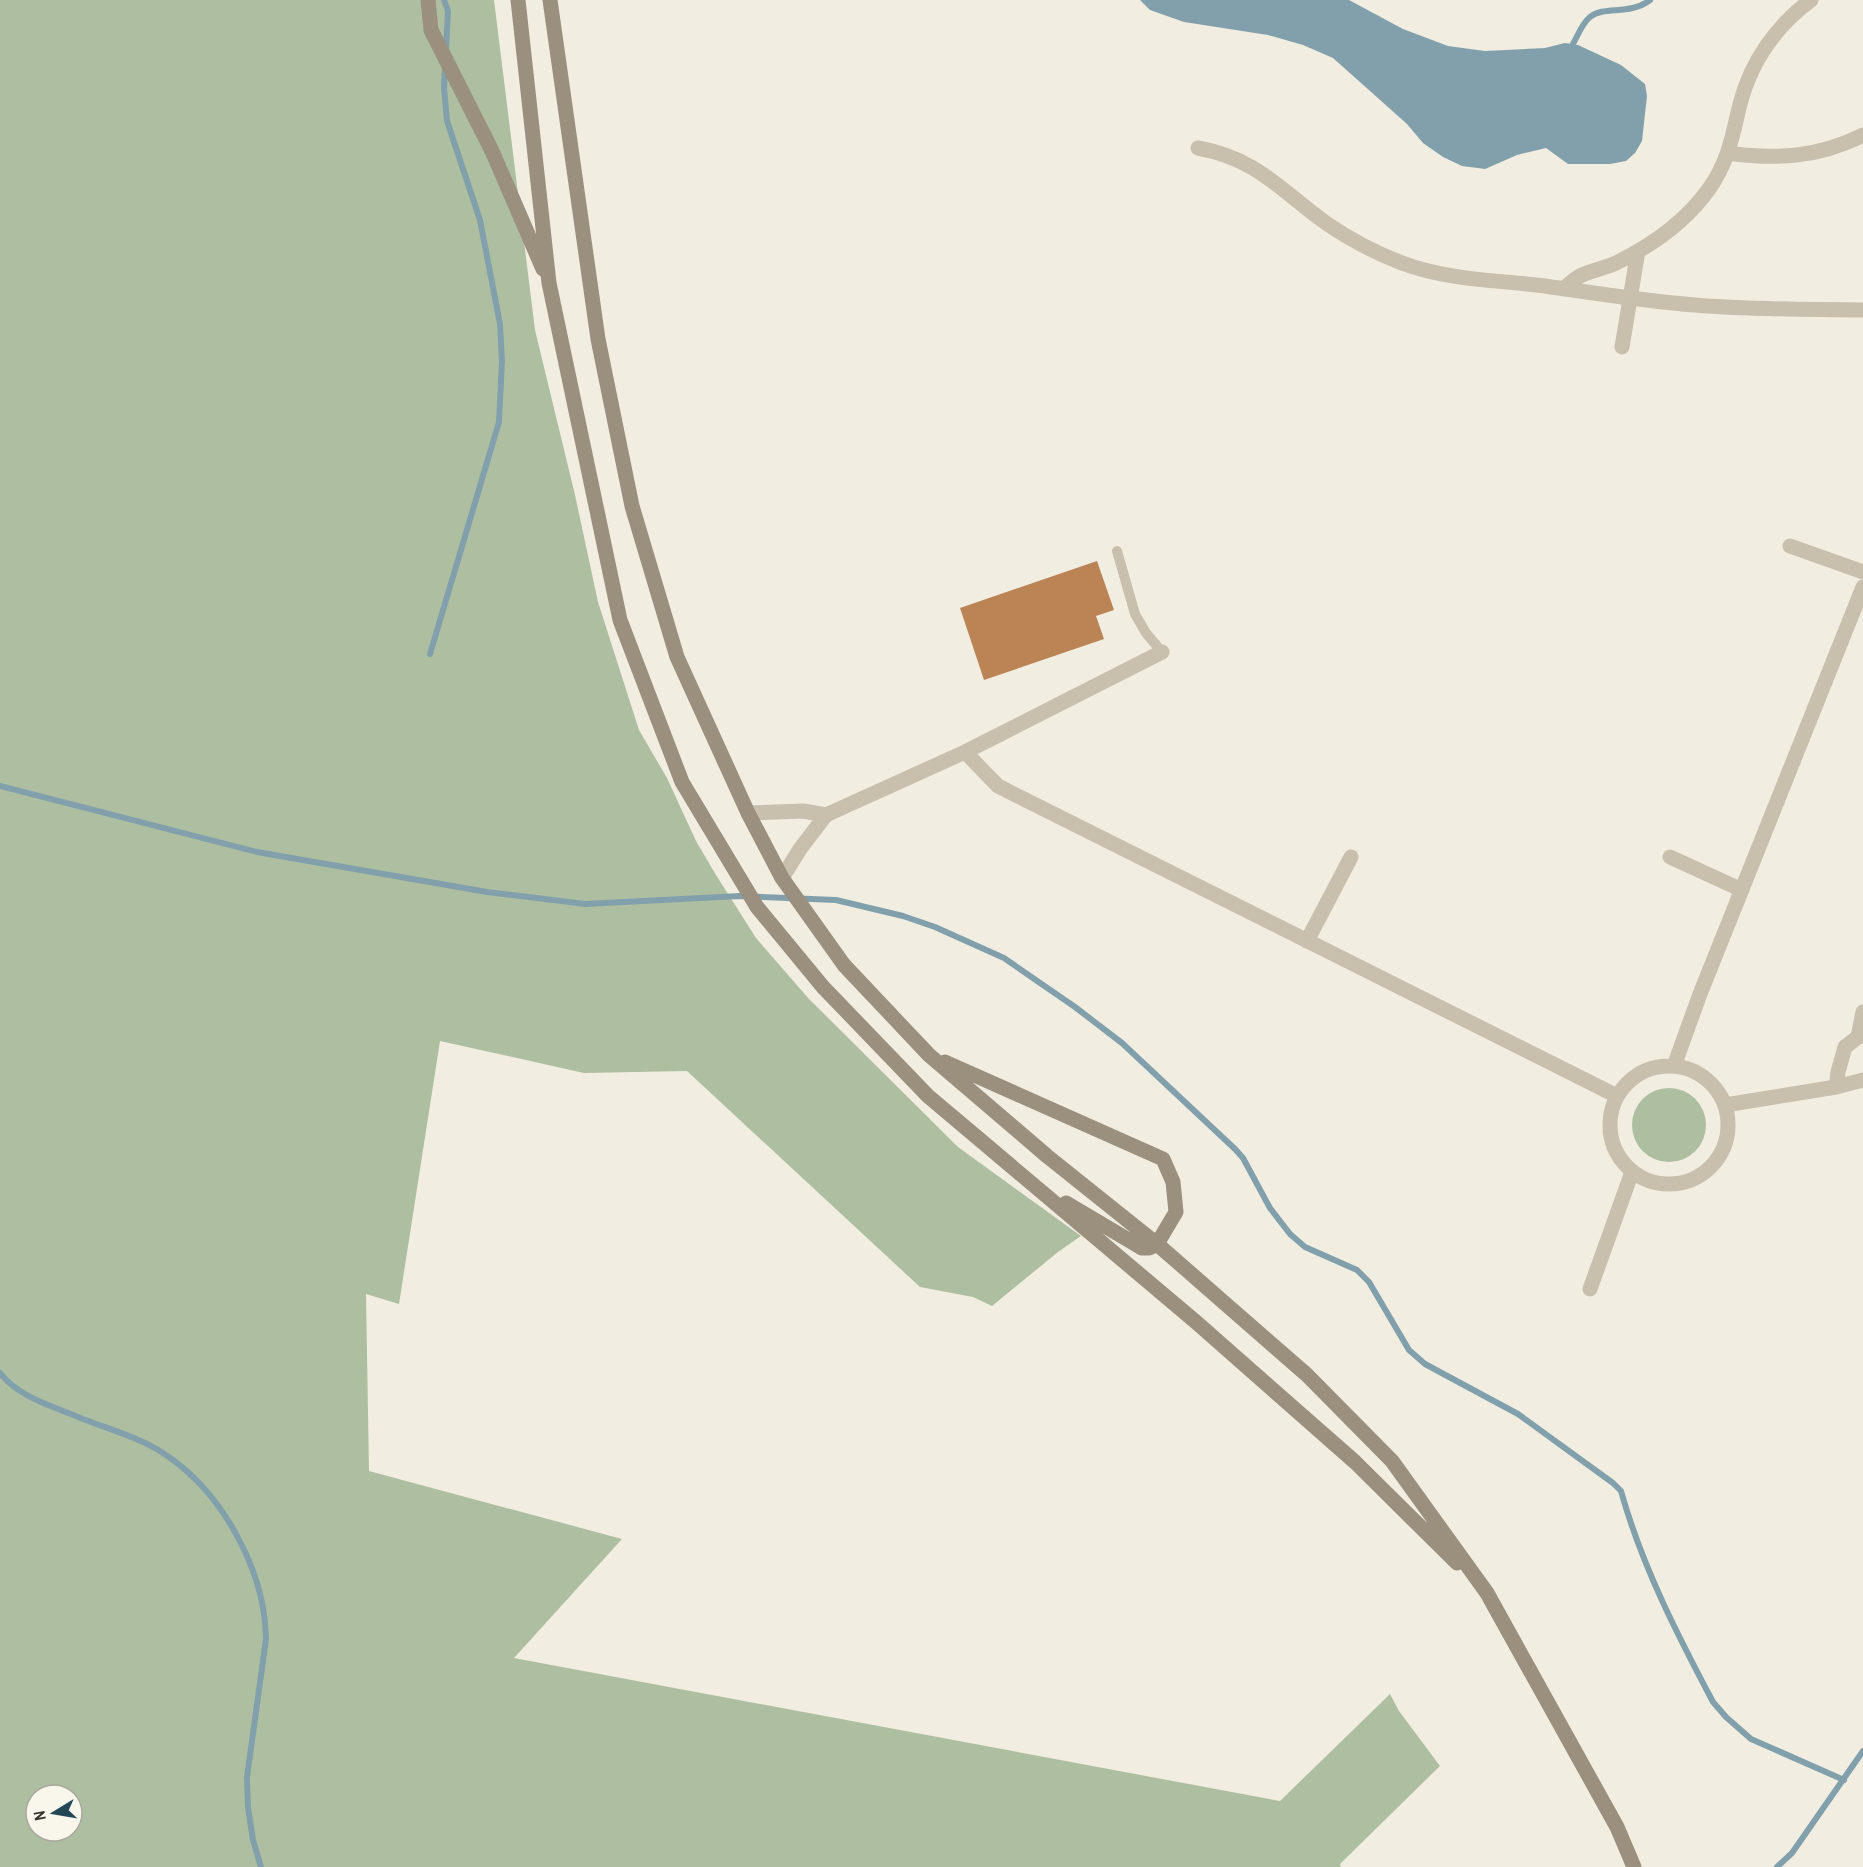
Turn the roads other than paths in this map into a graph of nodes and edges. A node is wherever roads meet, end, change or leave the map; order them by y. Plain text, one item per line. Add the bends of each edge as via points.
1 (428, 0) edge
2 (518, 0) edge
3 (541, 0) edge
4 (550, 0) edge
5 (1811, 0) edge
6 (567, 126) junction
7 (1863, 135) edge
8 (1198, 148) dead end
9 (1728, 153) junction
10 (1638, 251) junction
11 (549, 283) junction
12 (1564, 289) junction
13 (1863, 297) edge
14 (1631, 298) junction
15 (1858, 310) edge
16 (1622, 347) dead end
17 (1790, 546) dead end
18 (1117, 551) dead end
19 (1863, 573) edge
20 (1863, 587) edge
21 (1162, 652) joint
22 (965, 752) junction
23 (748, 813) junction
24 (826, 815) junction
25 (1351, 857) dead end
26 (1670, 857) dead end
27 (782, 878) junction
28 (1742, 890) junction
29 (1307, 940) junction
30 (1863, 1012) edge
31 (1860, 1039) edge
32 (929, 1055) junction
33 (1674, 1066) junction
34 (1863, 1080) edge
35 (1836, 1087) junction
36 (1617, 1096) junction
37 (1725, 1106) junction
38 (1632, 1172) junction
39 (1028, 1180) junction
40 (1157, 1244) junction
41 (1590, 1289) dead end
42 (1487, 1593) junction
43 (1634, 1867) edge

1 - 11 main road via 431,30 492,151
2 - 11 main road
3 - 6 main road
4 - 6 main road
5 - 9 street via 1783,24 1756,62
6 - 23 main road via 598,339 632,506 677,657
7 - 9 street via 1803,155
8 - 12 street via 1220,152 1254,167 1328,224 1401,263 1426,272
9 - 10 street via 1695,206
10 - 12 street via 1580,276
10 - 14 street
11 - 39 main road via 620,620 682,782 757,907 823,987 928,1096
12 - 14 street
13 - 15 street via 1859,299
14 - 15 street via 1753,309
14 - 16 street
17 - 19 street
18 - 21 lane via 1135,614
20 - 28 street
21 - 22 street
22 - 24 street
22 - 29 street via 998,786
23 - 24 street via 803,811
23 - 27 main road
24 - 27 street
25 - 29 street
26 - 28 street
27 - 32 main road via 844,965
28 - 33 street
29 - 36 street
30 - 31 street
31 - 35 street via 1845,1047
32 - 40 main road
32 - 40 main road via 1163,1159 1173,1182 1176,1212
33 - 36 street via 1657,1066 1641,1072
33 - 37 street via 1705,1078
34 - 35 street
35 - 37 street
36 - 38 street via 1609,1129 1620,1160
37 - 38 street via 1728,1122 1720,1155 1696,1178 1664,1185
38 - 41 street
39 - 40 main road via 1142,1248
39 - 42 main road via 1355,1462
40 - 42 main road via 1307,1375 1392,1461
42 - 43 main road via 1617,1827

